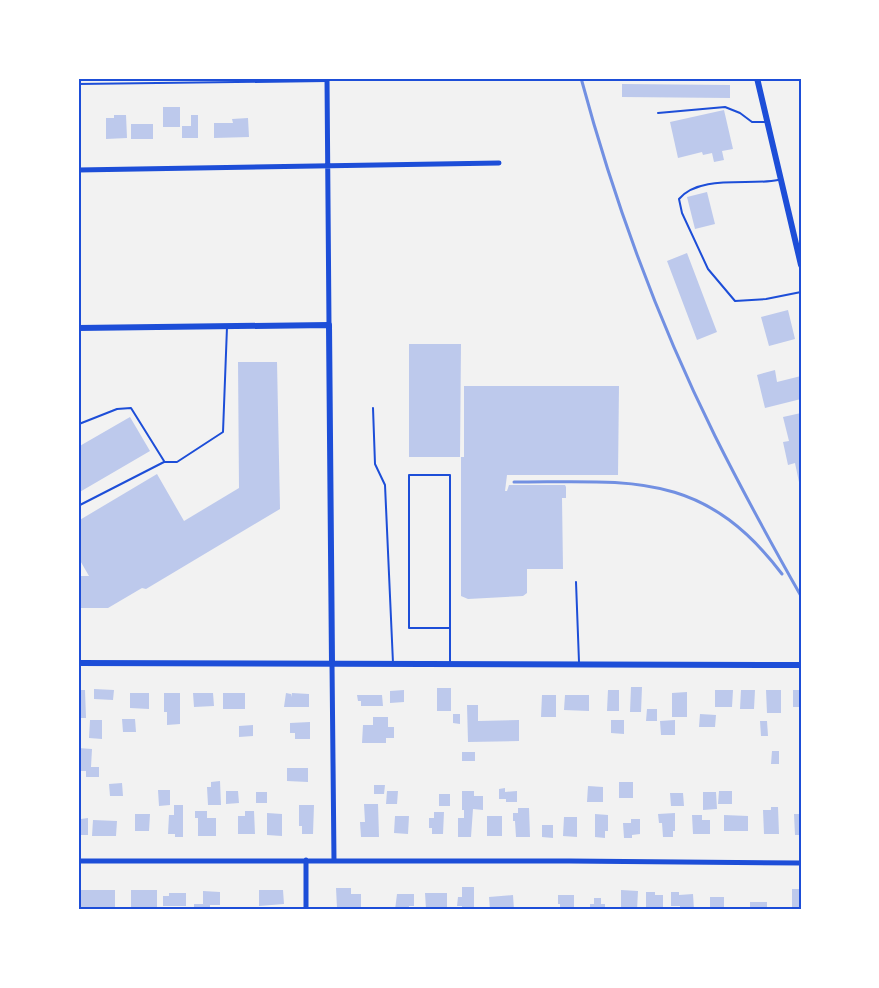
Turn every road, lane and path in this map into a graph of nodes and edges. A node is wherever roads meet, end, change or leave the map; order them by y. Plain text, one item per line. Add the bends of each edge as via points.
1 (758, 78) edge
2 (327, 80) edge
3 (78, 84) edge
4 (658, 113) dead end
5 (768, 122) junction
6 (499, 163) dead end
7 (327, 166) junction
8 (78, 170) edge
9 (781, 179) junction
10 (801, 265) edge
11 (801, 292) edge
12 (329, 325) junction
13 (227, 327) junction
14 (78, 328) edge
15 (373, 408) dead end
16 (78, 423) edge
17 (164, 462) junction
18 (78, 506) edge
19 (576, 582) dead end
20 (450, 628) junction
21 (78, 663) edge
22 (332, 663) junction
23 (393, 663) junction
24 (450, 664) junction
25 (579, 664) junction
26 (801, 665) edge
27 (78, 861) edge
28 (306, 861) junction
29 (334, 861) junction
30 (801, 863) edge
31 (306, 910) edge

1 - 5 street
2 - 3 lane
2 - 7 street
4 - 5 lane via 725,107 752,122
5 - 9 street
6 - 7 street
7 - 8 street
7 - 12 street
9 - 10 street
9 - 11 lane via 720,183 684,193 679,199 708,269 735,301
12 - 13 street
12 - 22 street
13 - 14 street
13 - 17 lane via 223,432 177,462
15 - 23 lane via 375,464 385,485
16 - 17 lane via 131,408
17 - 18 lane
19 - 25 lane
20 - 20 lane via 450,475 409,475 409,628
20 - 24 lane
21 - 22 street
22 - 23 street
22 - 29 street
23 - 24 street
24 - 25 street
25 - 26 street
27 - 28 street
28 - 29 street
28 - 31 street
29 - 30 street

